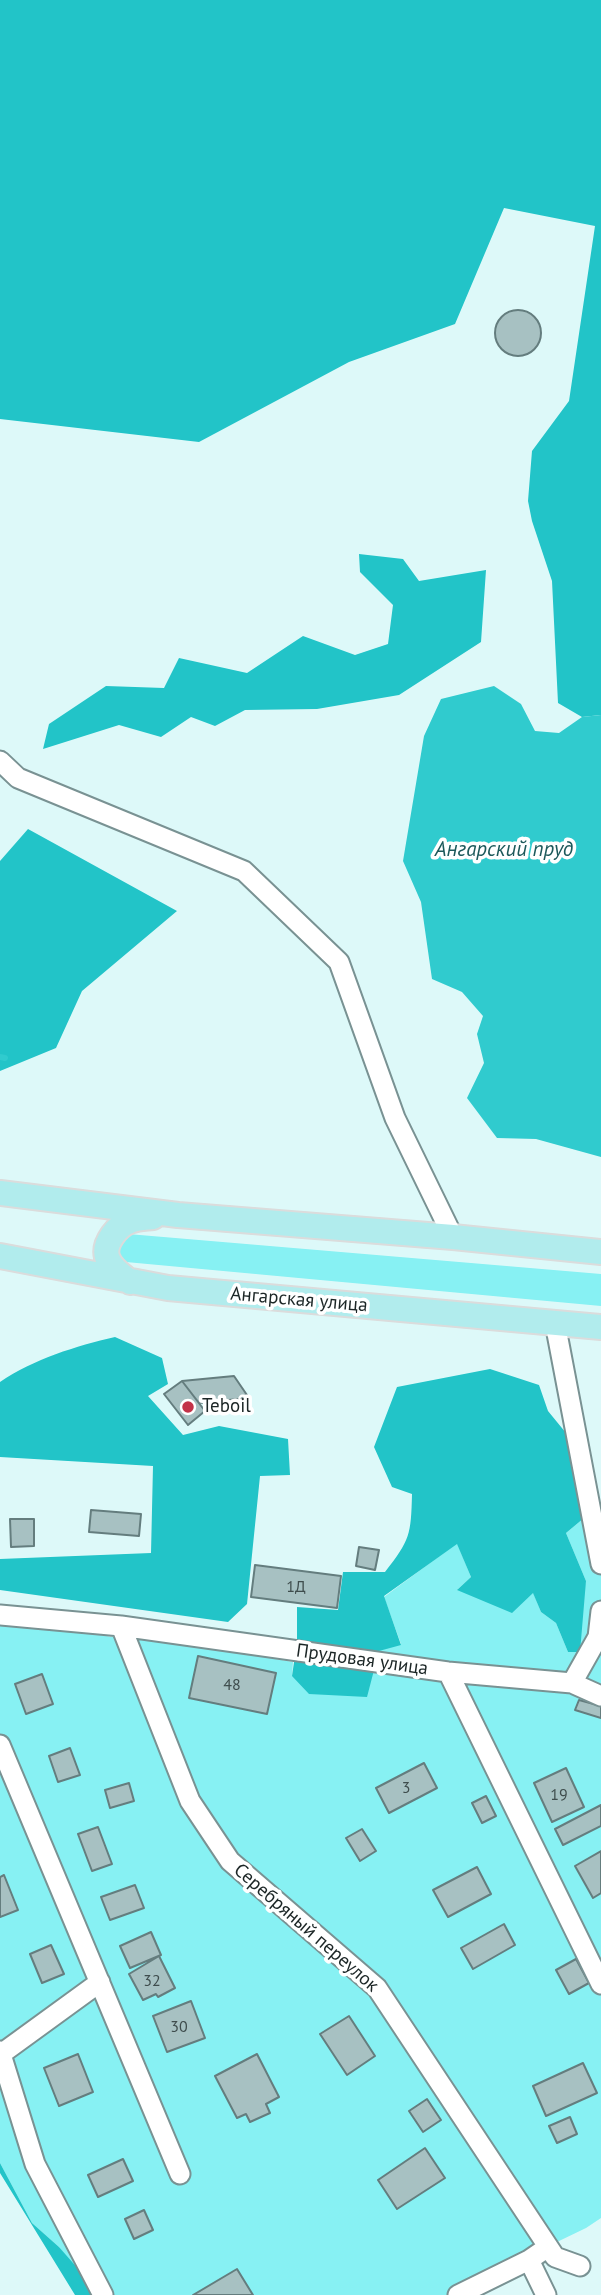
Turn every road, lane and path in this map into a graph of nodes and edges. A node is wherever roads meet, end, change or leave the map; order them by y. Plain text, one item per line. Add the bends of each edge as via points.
1 (0, 761) edge
2 (0, 1193) edge
3 (178, 1215) junction
4 (453, 1237) junction
5 (601, 1252) edge
6 (0, 1256) edge
7 (131, 1282) junction
8 (555, 1323) junction
9 (601, 1327) edge
10 (601, 1563) edge
11 (601, 1611) edge
12 (0, 1615) edge
13 (121, 1626) junction
14 (447, 1672) junction
15 (572, 1683) junction
16 (601, 1696) edge
17 (0, 1745) edge
18 (100, 1982) junction
19 (601, 1984) edge
20 (1, 2052) edge
21 (180, 2174) dead end
22 (548, 2248) junction
23 (529, 2260) junction
24 (580, 2266) dead end
25 (103, 2295) edge
26 (458, 2295) edge
27 (546, 2295) edge

1 - 4 street via 18,778 244,871 339,962 395,1118
2 - 3 main road
3 - 4 main road
3 - 7 main road via 130,1220 110,1239 107,1257
4 - 5 main road
6 - 7 main road, Ангарская улица
7 - 8 main road, Ангарская улица
8 - 9 main road, Ангарская улица
8 - 10 street
11 - 15 street via 598,1637
12 - 13 street, Прудовая улица
13 - 14 street, Прудовая улица
13 - 22 street, Серебряный переулок via 190,1801 230,1861 377,1987
14 - 15 street, Прудовая улица
14 - 19 street
15 - 16 street, Прудовая улица
17 - 18 street
18 - 20 street
18 - 21 street
20 - 25 street via 36,2164
22 - 23 street
22 - 24 street via 555,2257
23 - 26 street
23 - 27 street

